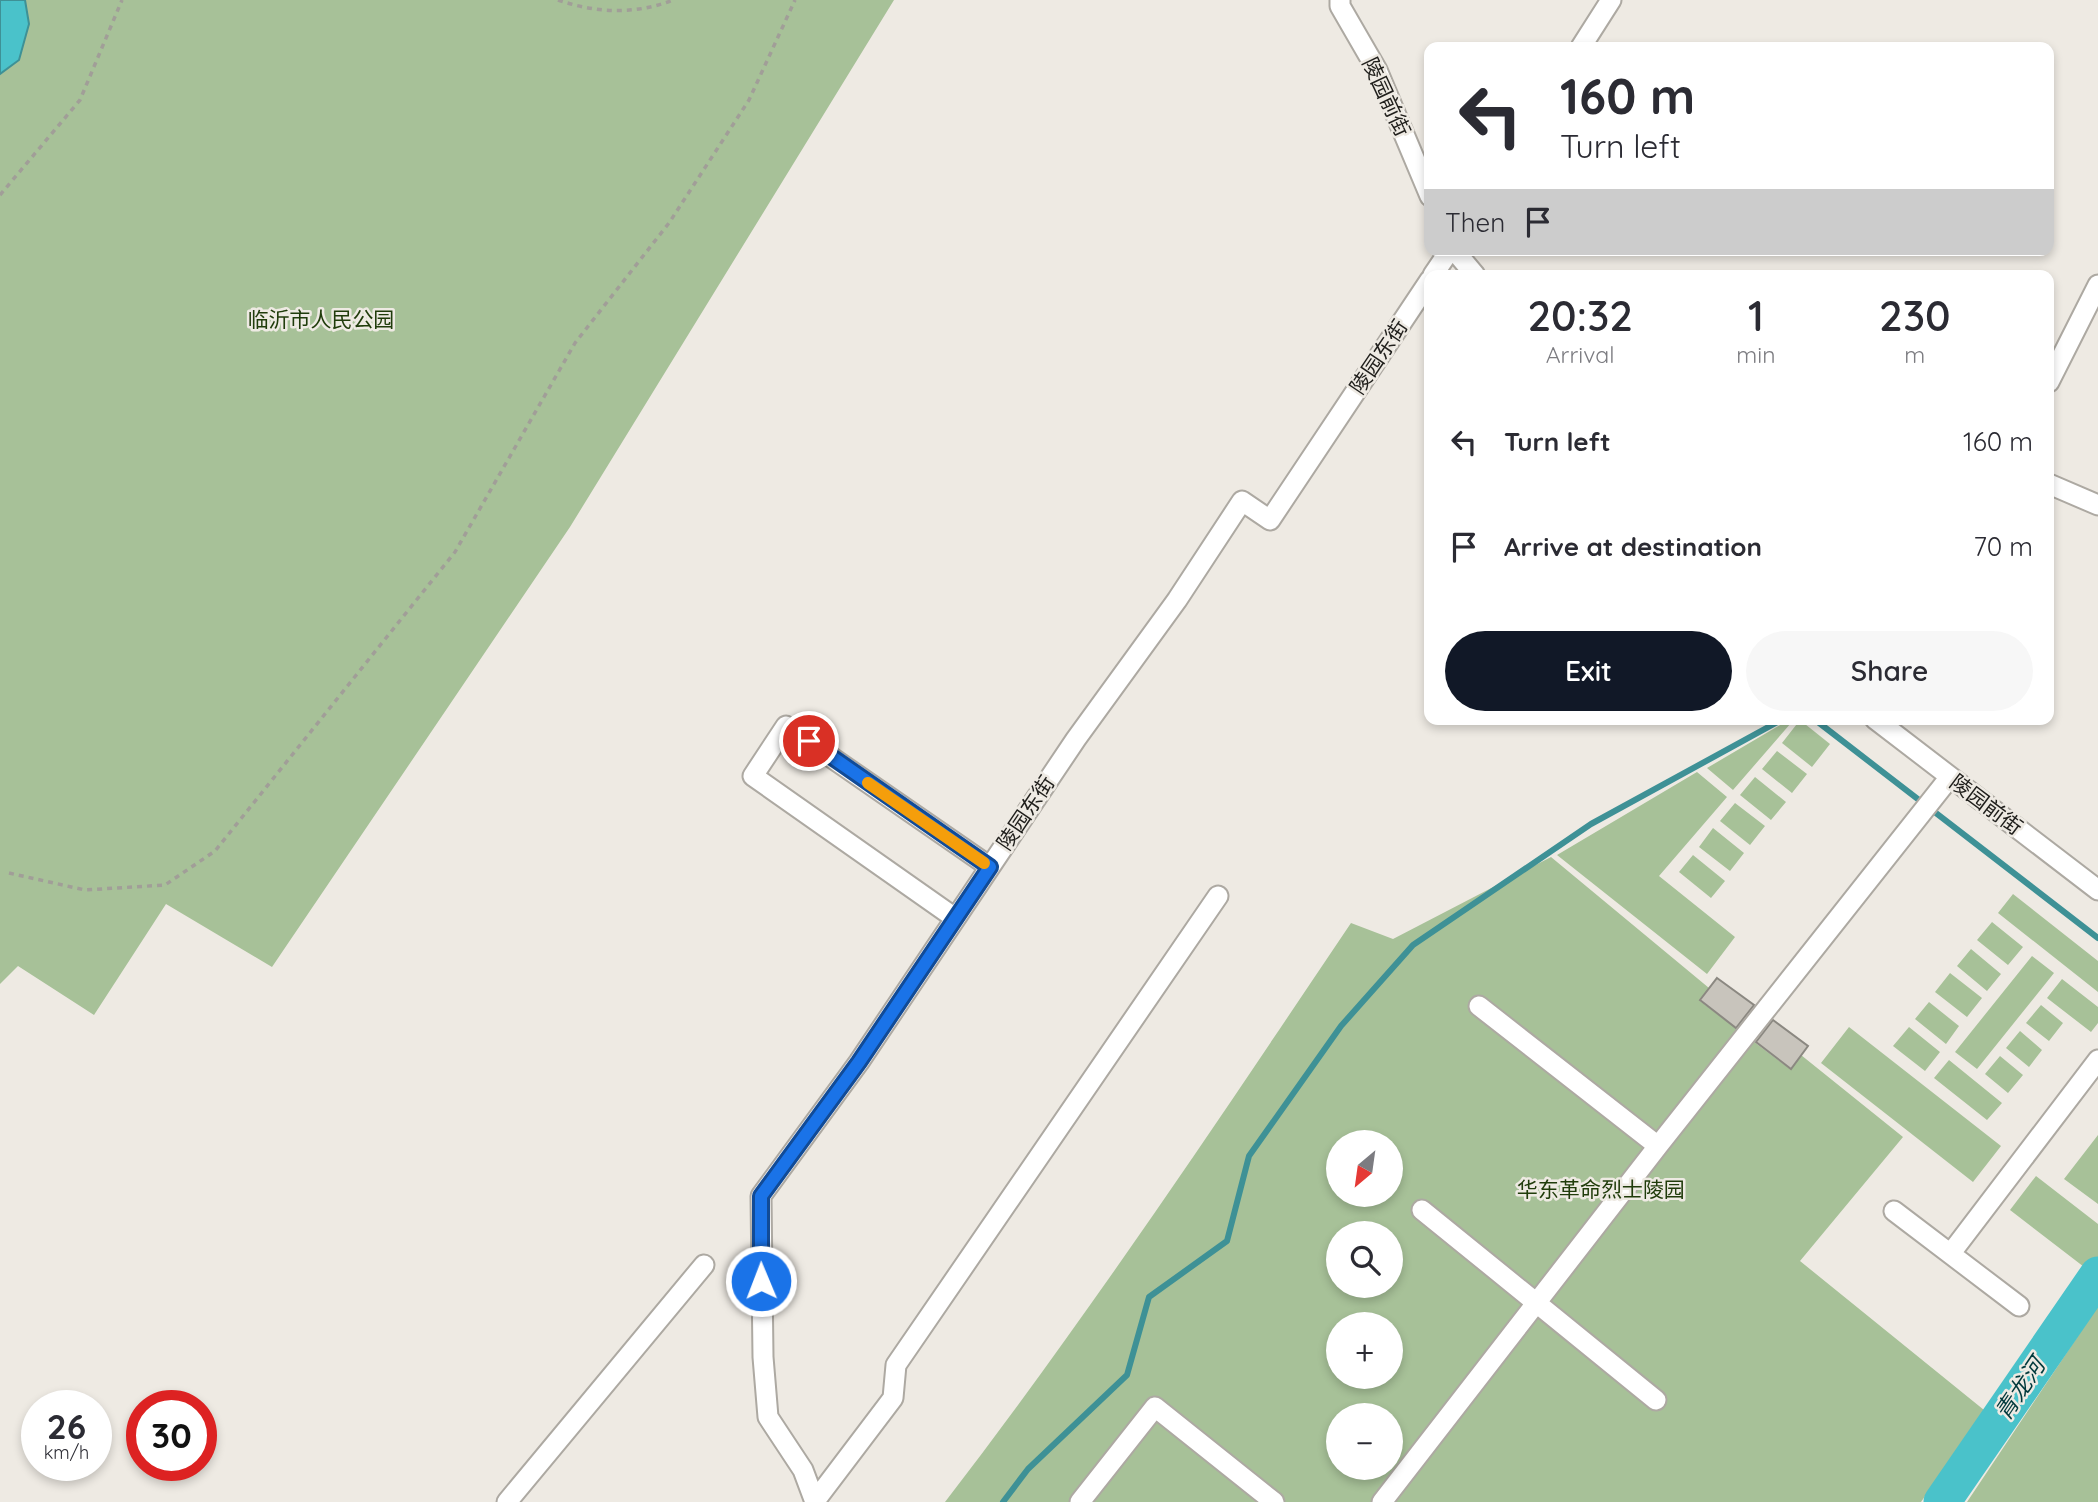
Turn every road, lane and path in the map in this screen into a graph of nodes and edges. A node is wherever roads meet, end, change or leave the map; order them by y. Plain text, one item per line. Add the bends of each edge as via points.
1 (122, 0) edge
2 (558, 0) edge
3 (673, 0) edge
4 (794, 0) edge
5 (1611, 0) edge
6 (1336, 2) edge
7 (1584, 42) edge
8 (1424, 182) edge
9 (0, 195) edge
10 (1447, 256) edge
11 (1458, 256) edge
12 (1437, 270) edge
13 (1470, 270) edge
14 (2098, 285) edge
15 (1424, 289) edge
16 (2054, 372) edge
17 (2054, 486) edge
18 (2098, 505) edge
19 (1882, 725) edge
20 (1950, 777) junction
21 (990, 867) junction
22 (9, 873) dead end
23 (2098, 890) edge
24 (1218, 896) dead end
25 (955, 918) junction
26 (1479, 1006) dead end
27 (2098, 1060) edge
28 (1658, 1146) junction
29 (1422, 1210) dead end
30 (1894, 1211) dead end
31 (1951, 1253) junction
32 (704, 1265) dead end
33 (1536, 1303) junction
34 (2019, 1306) dead end
35 (1656, 1400) dead end
36 (507, 1502) edge
37 (815, 1502) edge
38 (1080, 1502) edge
39 (1274, 1502) edge
40 (1382, 1502) edge

1 - 9 path via 80,100
2 - 3 path via 586,10 649,9
4 - 22 path via 749,100 669,223 575,343 455,552 215,851 165,885 85,890
5 - 7 street
6 - 8 street, 陵园前街 via 1377,70
10 - 12 street
11 - 13 street
14 - 16 street
15 - 21 street, 陵园东街 via 1270,520 1242,501
17 - 18 street
19 - 20 street, 陵园前街
20 - 23 street, 陵园前街
20 - 28 street
21 - 25 street, 陵园东街
21 - 25 street via 786,726 753,776
24 - 37 street via 896,1364 893,1398
25 - 37 street, 陵园东街 via 859,1062 761,1196 762,1357 768,1417 803,1470
26 - 28 street
27 - 31 street
28 - 33 street
29 - 33 street
30 - 31 street
31 - 34 street
32 - 36 street
33 - 35 street
33 - 40 street
38 - 39 street via 1155,1408

